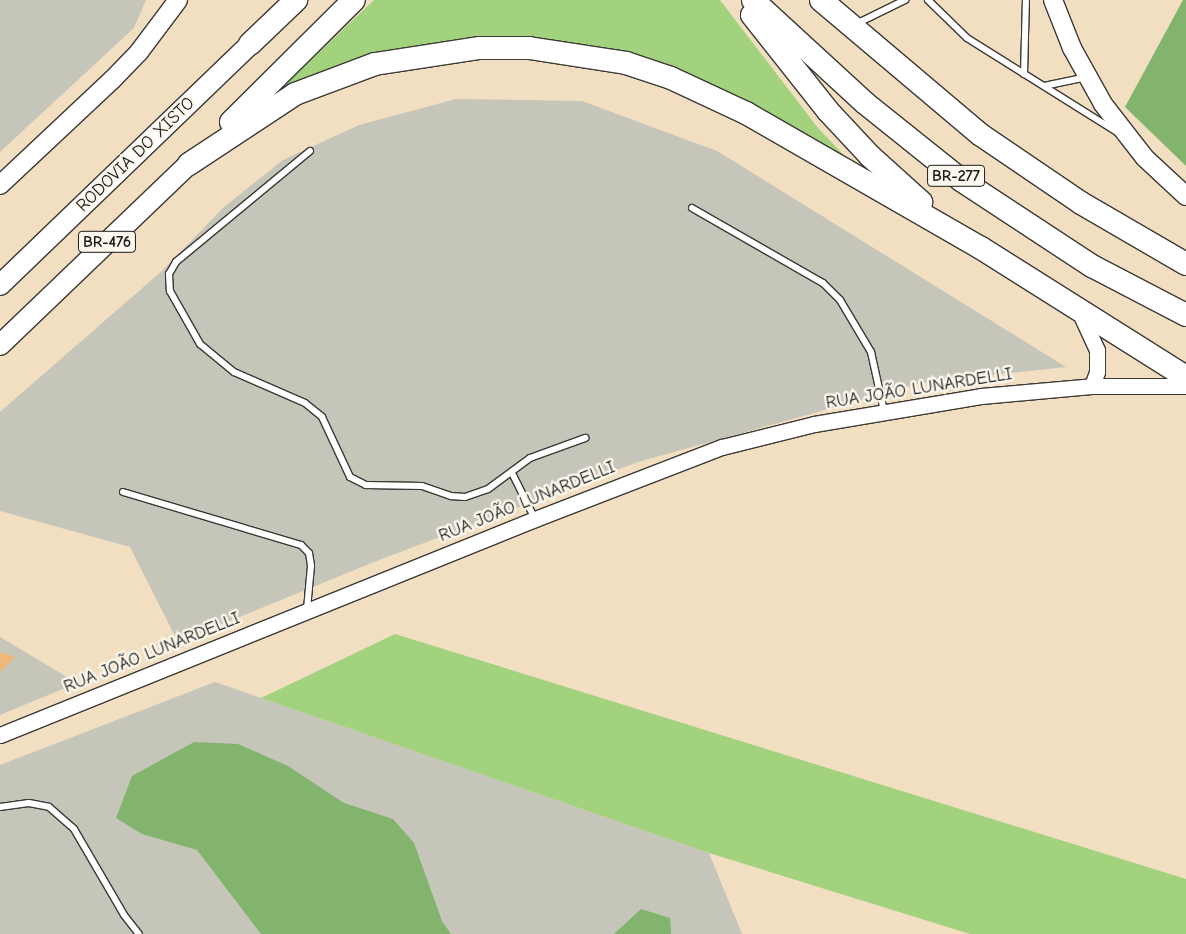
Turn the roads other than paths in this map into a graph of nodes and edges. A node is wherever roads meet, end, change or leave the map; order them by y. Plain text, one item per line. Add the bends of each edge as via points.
1 (178, 0) edge
2 (279, 0) edge
3 (296, 0) edge
4 (354, 0) edge
5 (741, 0) edge
6 (753, 0) edge
7 (821, 0) edge
8 (905, 0) edge
9 (928, 0) edge
10 (1026, 0) edge
11 (1053, 0) edge
12 (850, 27) junction
13 (250, 44) junction
14 (1024, 74) junction
15 (1087, 78) junction
16 (1044, 86) junction
17 (1128, 138) junction
18 (310, 151) dead end
19 (189, 164) junction
20 (0, 185) edge
21 (1186, 196) edge
22 (1081, 204) junction
23 (692, 208) dead end
24 (981, 248) junction
25 (1186, 249) edge
26 (1186, 264) edge
27 (0, 285) edge
28 (1077, 307) junction
29 (1186, 315) edge
30 (0, 345) edge
31 (1186, 361) edge
32 (1186, 377) edge
33 (1092, 386) junction
34 (1186, 386) edge
35 (884, 411) junction
36 (584, 438) dead end
37 (512, 473) junction
38 (123, 492) dead end
39 (534, 519) junction
40 (307, 610) junction
41 (0, 735) edge
42 (0, 807) edge
43 (139, 934) edge

1 - 20 main road via 132,59
2 - 13 highway
3 - 13 highway
4 - 19 highway
5 - 24 highway via 828,111 870,156 912,195
6 - 29 highway, BR-277 via 859,98 961,180 1092,266
7 - 12 highway, BR-277
8 - 12 lane
9 - 14 lane via 967,38
10 - 14 lane
11 - 15 main road
12 - 22 highway, BR-277 via 982,135
13 - 27 highway, RODOVIA DO XISTO / BR-476
14 - 16 lane
15 - 16 lane
15 - 17 main road
16 - 17 lane
17 - 21 main road
18 - 37 lane via 176,262 169,274 170,291 200,344 234,372 305,403 322,417 350,477 366,486 422,486 465,497 488,489
19 - 24 highway via 259,116 334,77 425,54 480,48 546,50 626,63 714,97
19 - 30 highway, BR-476
22 - 25 highway
22 - 26 highway, BR-277
23 - 35 lane via 823,283 840,300 871,352
24 - 28 highway
28 - 31 highway
28 - 32 highway
28 - 33 street via 1097,350 1097,372
33 - 34 street, RUA JOÃO LUNARDELLI
33 - 35 street, RUA JOÃO LUNARDELLI via 981,396
35 - 39 street, RUA JOÃO LUNARDELLI via 722,447
36 - 37 lane via 530,458
37 - 39 lane
38 - 40 lane via 301,545 309,553 311,566
39 - 40 street, RUA JOÃO LUNARDELLI
40 - 41 street, RUA JOÃO LUNARDELLI
42 - 43 lane via 29,803 49,807 74,829 124,915

